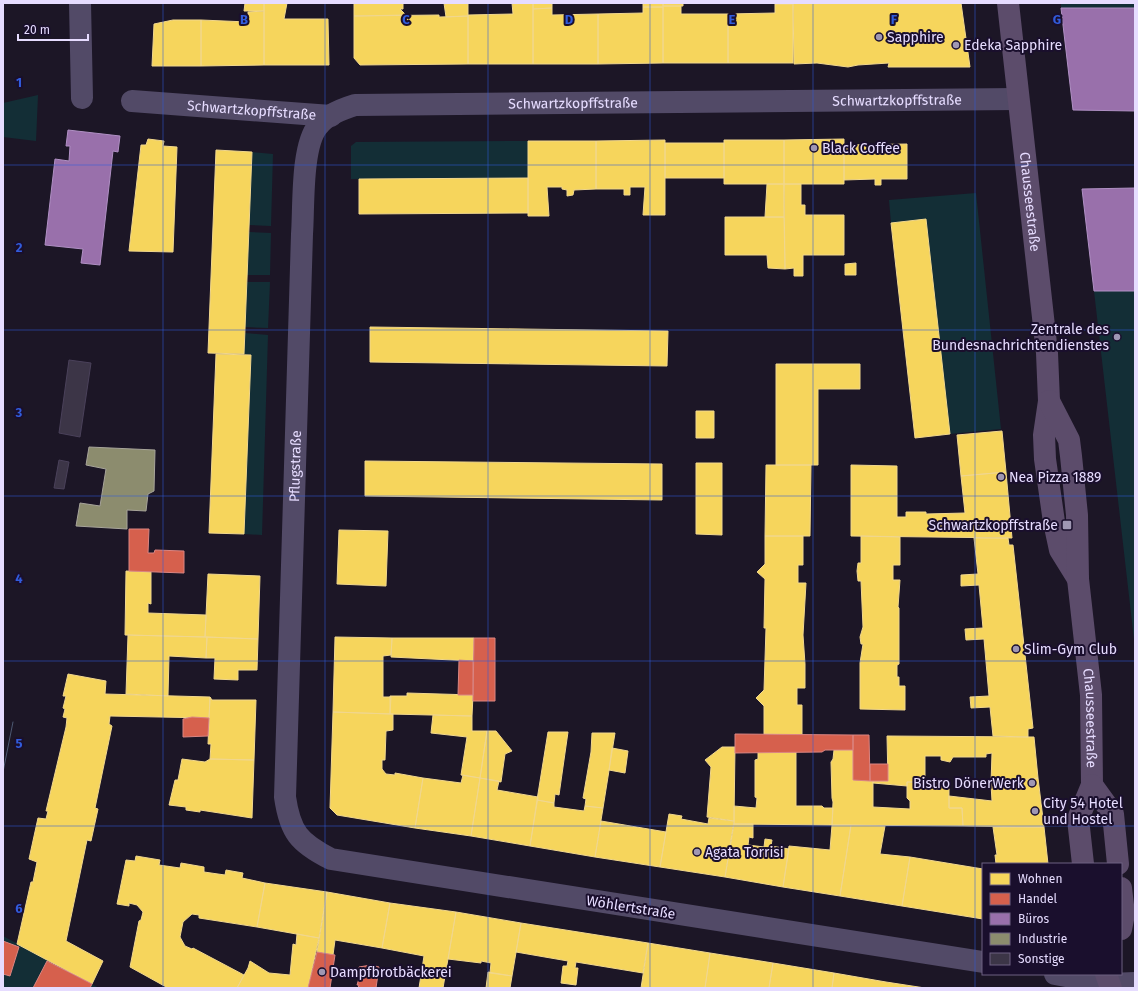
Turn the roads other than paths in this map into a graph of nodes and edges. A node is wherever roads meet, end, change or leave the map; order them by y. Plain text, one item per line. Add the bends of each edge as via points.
1 (80, 3) edge
2 (1008, 3) edge
3 (82, 98) dead end
4 (1018, 99) junction
5 (132, 101) dead end
6 (331, 116) junction
7 (1092, 785) junction
8 (292, 825) joint
9 (1082, 863) edge
10 (1118, 863) edge
11 (1122, 897) edge
12 (1122, 924) edge
13 (982, 962) edge
14 (1064, 975) edge
15 (1110, 980) edge
16 (1135, 984) edge

1 - 3 street
2 - 4 main road, Chausseestraße
4 - 6 street, Schwartzkopffstraße via 359,105
4 - 7 main road, Chausseestraße via 1047,353 1049,400 1068,440 1077,515 1078,579 1091,695
5 - 6 street, Schwartzkopffstraße
6 - 8 street, Pflugstraße via 318,125 308,146 303,227 285,797
7 - 9 main road, Chausseestraße via 1078,819
7 - 10 main road, Chausseestraße via 1113,814
8 - 13 street, Wöhlertstraße via 310,848 331,859
11 - 12 main road
14 - 15 street
15 - 16 street

